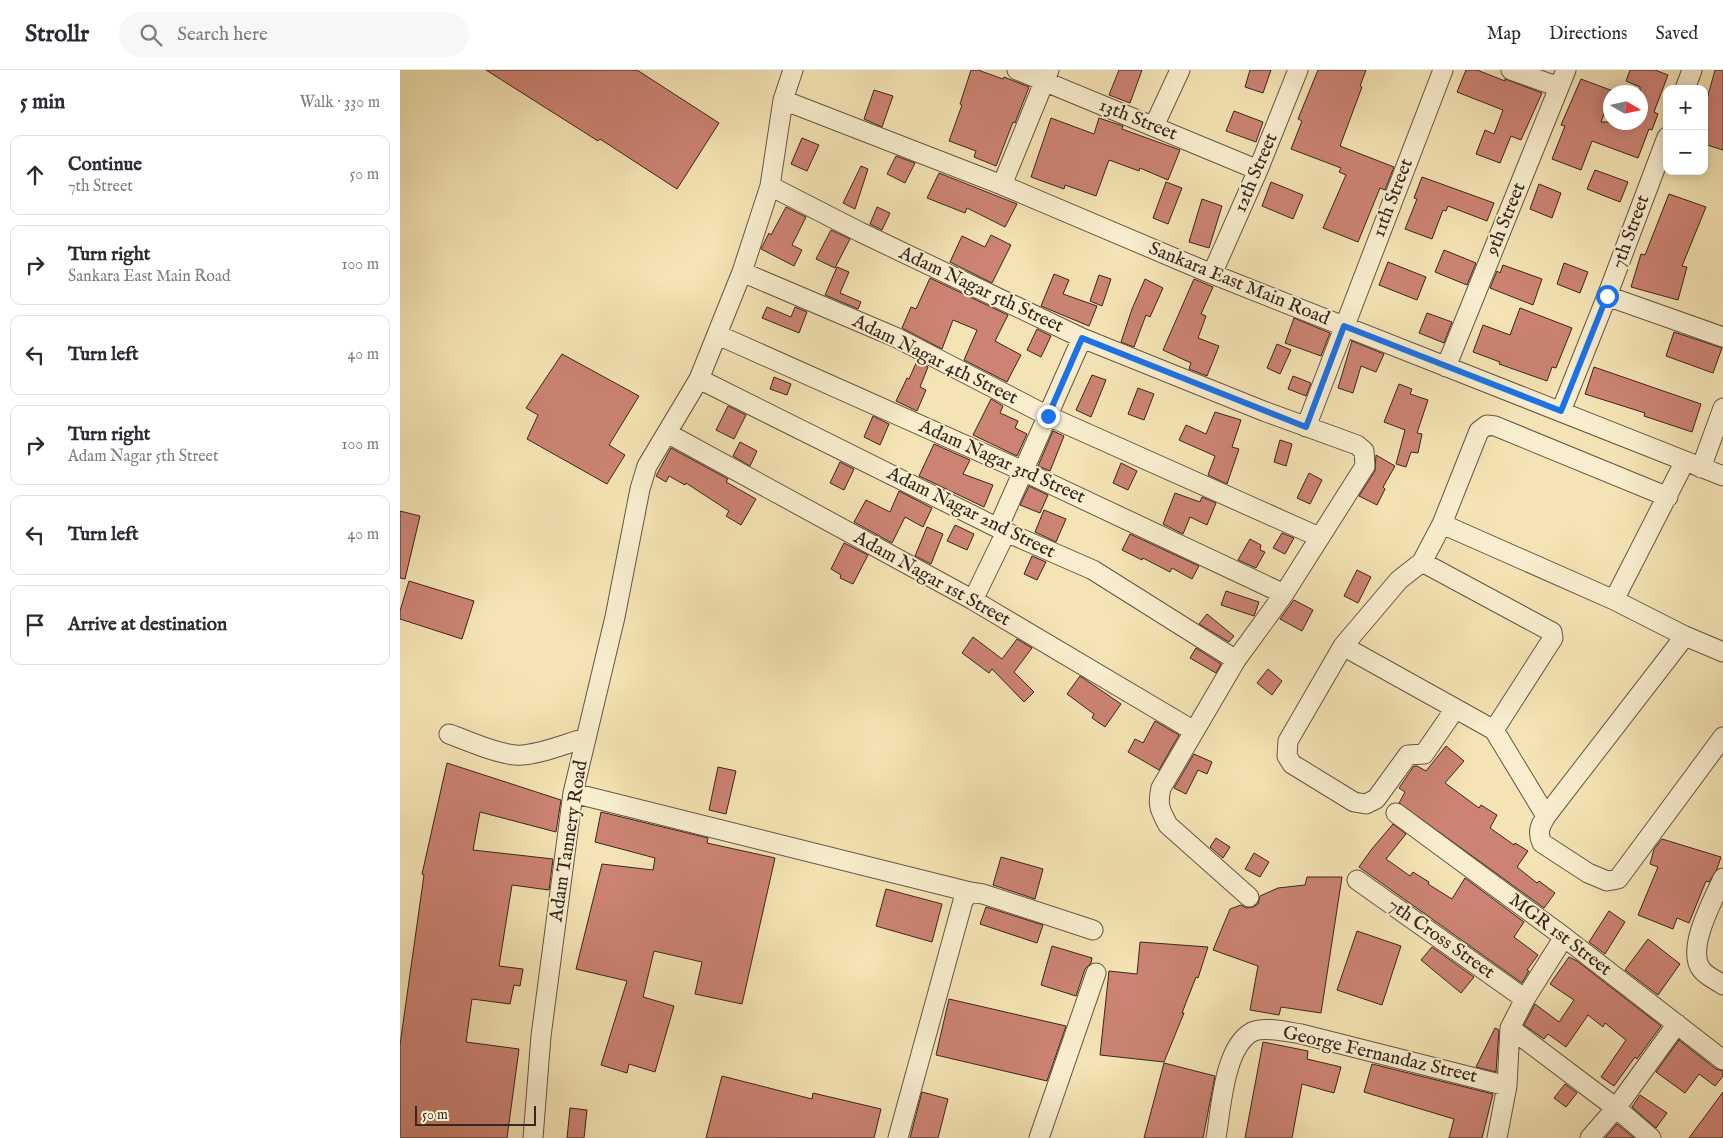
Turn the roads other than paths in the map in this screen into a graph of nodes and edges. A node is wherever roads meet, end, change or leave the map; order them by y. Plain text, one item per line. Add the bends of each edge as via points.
1 (793, 70) edge
2 (1017, 70) edge
3 (1180, 70) edge
4 (1298, 70) edge
5 (1443, 70) edge
6 (1511, 70) edge
7 (1692, 70) edge
8 (1047, 76) edge
9 (1562, 78) edge
10 (1686, 85) edge
11 (783, 100) junction
12 (1154, 126) junction
13 (1663, 148) edge
14 (1258, 170) junction
15 (1002, 185) junction
16 (770, 186) junction
17 (742, 272) junction
18 (1212, 274) junction
19 (1607, 296) junction
20 (1344, 326) junction
21 (718, 335) junction
22 (1723, 337) edge
23 (1082, 338) junction
24 (1446, 367) junction
25 (699, 379) junction
26 (1723, 408) edge
27 (1561, 411) junction
28 (1048, 416) junction
29 (1306, 427) junction
30 (667, 433) junction
31 (1693, 465) junction
32 (1023, 471) junction
33 (1723, 476) edge
34 (1668, 497) junction
35 (1442, 524) junction
36 (1002, 530) junction
37 (1319, 537) junction
38 (1422, 562) junction
39 (1284, 594) junction
40 (973, 600) junction
41 (1614, 600) junction
42 (1685, 636) junction
43 (1343, 646) junction
44 (1723, 652) edge
45 (1236, 660) junction
46 (1455, 709) junction
47 (1494, 730) junction
48 (1194, 731) junction
49 (449, 734) dead end
50 (1723, 737) edge
51 (586, 738) junction
52 (572, 793) junction
53 (1396, 813) dead end
54 (1546, 816) junction
55 (1723, 878) edge
56 (1357, 880) dead end
57 (970, 892) junction
58 (1249, 896) dead end
59 (1093, 930) dead end
60 (1564, 937) junction
61 (1096, 973) dead end
62 (1723, 985) edge
63 (1525, 999) junction
64 (1677, 1024) junction
65 (1510, 1028) junction
66 (1723, 1060) edge
67 (1507, 1086) junction
68 (1616, 1108) junction
69 (533, 1138) edge
70 (898, 1138) edge
71 (1039, 1138) edge
72 (1216, 1138) edge
73 (1497, 1138) edge
74 (1590, 1138) edge
75 (1651, 1138) edge

1 - 11 street, Adam Tannery Road
2 - 8 street, 13th Street
3 - 12 street
4 - 14 street, 12th Street
5 - 20 street, 11th Street
6 - 9 street
7 - 10 street
8 - 12 street, 13th Street
8 - 15 street
9 - 24 street, 9th Street
11 - 15 street, Sankara East Main Road
11 - 16 street, Adam Tannery Road
12 - 14 street, 13th Street
13 - 19 street, 7th Street
14 - 18 street, 12th Street
15 - 18 street, Sankara East Main Road
16 - 17 street, Adam Tannery Road
16 - 23 street, Adam Nagar 5th Street
17 - 21 street, Adam Tannery Road
17 - 28 street, Adam Nagar 4th Street via 894,337
18 - 20 street, Sankara East Main Road
19 - 22 street
19 - 27 street, 7th Street
20 - 24 street, Sankara East Main Road
20 - 29 street, 11th Street
21 - 25 street, Adam Tannery Road
21 - 32 street, Adam Nagar 3rd Street
23 - 28 street
23 - 29 street, Adam Nagar 5th Street
24 - 27 street, Sankara East Main Road
25 - 30 street, Adam Tannery Road
25 - 36 street, Adam Nagar 2nd Street
26 - 31 street
27 - 31 street, Sankara East Main Road
28 - 32 street
28 - 37 street, Adam Nagar 4th Street
29 - 37 street, Adam Nagar 5th Street via 1357,445 1364,451 1365,466
30 - 40 street, Adam Nagar 1st Street
30 - 51 street, Adam Tannery Road via 647,466 640,489 615,617
31 - 33 street, Sankara East Main Road
31 - 34 street
32 - 36 street
32 - 39 street, Adam Nagar 3rd Street
34 - 35 street via 1487,425 1479,431
34 - 41 street
35 - 38 street
35 - 41 street
36 - 40 street
36 - 45 street, Adam Nagar 2nd Street via 1093,570
37 - 39 street
38 - 43 street via 1399,580
38 - 47 street via 1552,632 1553,638
39 - 45 street
40 - 48 street, Adam Nagar 1st Street
41 - 42 street
42 - 44 street
42 - 54 street
43 - 46 street
43 - 46 street via 1288,741 1287,756 1292,764 1354,802 1366,804 1376,799 1408,755 1424,754
45 - 48 street
46 - 47 street
47 - 54 street
48 - 58 street via 1162,788 1158,800 1160,810 1168,824
49 - 51 street via 516,756
50 - 54 street via 1618,879 1607,881 1588,873 1542,843 1540,827
51 - 52 street, Adam Tannery Road
52 - 57 street
52 - 69 street, Adam Tannery Road via 541,1036
53 - 60 street, MGR 1st Street
55 - 62 street via 1698,934 1701,969
56 - 63 street, 7th Cross Street
57 - 59 street
57 - 70 street via 962,901
60 - 63 street
60 - 64 street, MGR 1st Street
61 - 71 street
63 - 65 street
64 - 66 street, MGR 1st Street
64 - 68 street
65 - 67 street
65 - 68 street
67 - 72 street, George Fernandaz Street via 1301,1034 1272,1029 1252,1032 1235,1048 1228,1068
67 - 73 street
68 - 74 street
68 - 75 street

